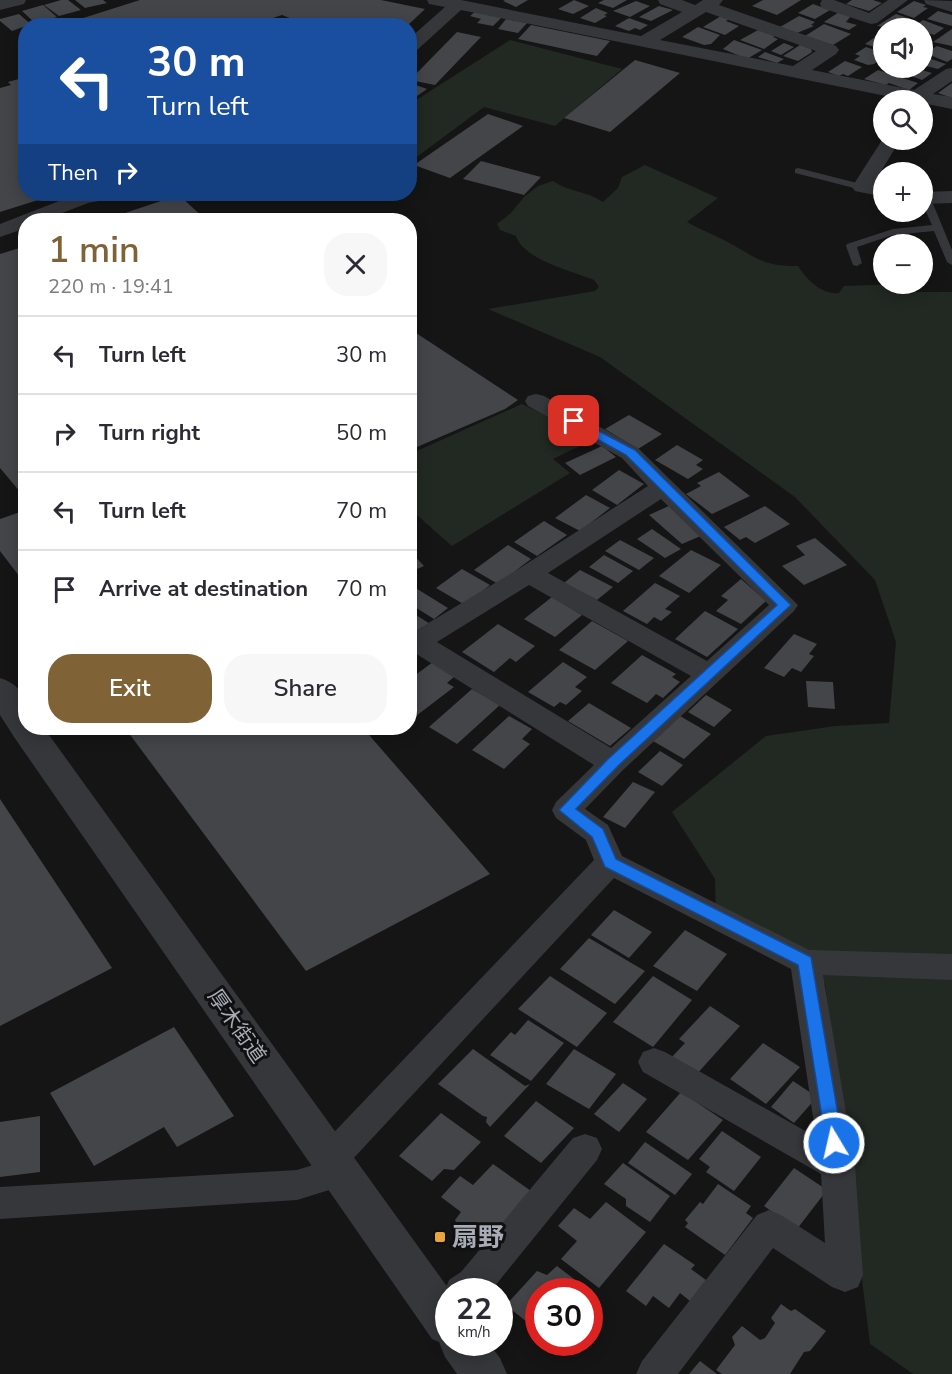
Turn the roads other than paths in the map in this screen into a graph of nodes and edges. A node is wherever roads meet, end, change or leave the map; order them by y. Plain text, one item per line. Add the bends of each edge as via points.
1 (18, 0) edge
2 (435, 0) edge
3 (493, 0) edge
4 (666, 0) edge
5 (900, 0) edge
6 (932, 0) edge
7 (828, 4) dead end
8 (0, 5) edge
9 (457, 5) junction
10 (705, 6) edge
11 (952, 6) edge
12 (477, 9) junction
13 (417, 41) edge
14 (645, 41) junction
15 (798, 71) junction
16 (952, 73) edge
17 (881, 90) edge
18 (928, 90) edge
19 (933, 100) edge
20 (952, 103) edge
21 (885, 150) edge
22 (798, 171) dead end
23 (862, 187) junction
24 (873, 189) edge
25 (952, 197) edge
26 (933, 198) edge
27 (76, 201) edge
28 (46, 213) edge
29 (933, 217) edge
30 (18, 224) edge
31 (938, 228) junction
32 (0, 231) edge
33 (952, 262) edge
34 (857, 263) dead end
35 (536, 401) dead end
36 (663, 487) junction
37 (530, 574) junction
38 (710, 675) junction
39 (0, 690) edge
40 (18, 716) edge
41 (32, 735) edge
42 (613, 763) junction
43 (610, 863) junction
44 (805, 962) junction
45 (952, 967) edge
46 (654, 1062) dead end
47 (585, 1149) dead end
48 (336, 1165) junction
49 (838, 1166) junction
50 (0, 1203) edge
51 (479, 1278) edge
52 (435, 1289) edge
53 (471, 1356) edge
54 (483, 1374) edge
55 (655, 1374) edge

1 - 8 street
2 - 9 street
3 - 12 street
4 - 10 street
5 - 7 street via 866,21
6 - 11 street
9 - 12 street
9 - 13 street
10 - 14 street
10 - 15 street via 830,50
12 - 14 street
14 - 15 street
15 - 17 street
16 - 18 street
19 - 20 street
21 - 23 street
22 - 23 lane
23 - 24 street
25 - 26 street
27 - 28 street
29 - 31 lane
30 - 32 street
31 - 33 lane
31 - 34 lane via 892,231 871,237 852,246
35 - 36 street via 630,453
36 - 37 street
36 - 38 street via 785,605
37 - 38 street
37 - 42 street via 417,642
38 - 42 street
39 - 40 street, 厚木街道
41 - 48 street, 厚木街道
42 - 43 street via 566,810 598,833
43 - 44 street
43 - 48 street
44 - 45 street
44 - 49 street
46 - 49 street
47 - 51 street
48 - 50 street via 297,1185
48 - 52 street, 厚木街道
49 - 55 street via 845,1275 769,1226
53 - 54 street

